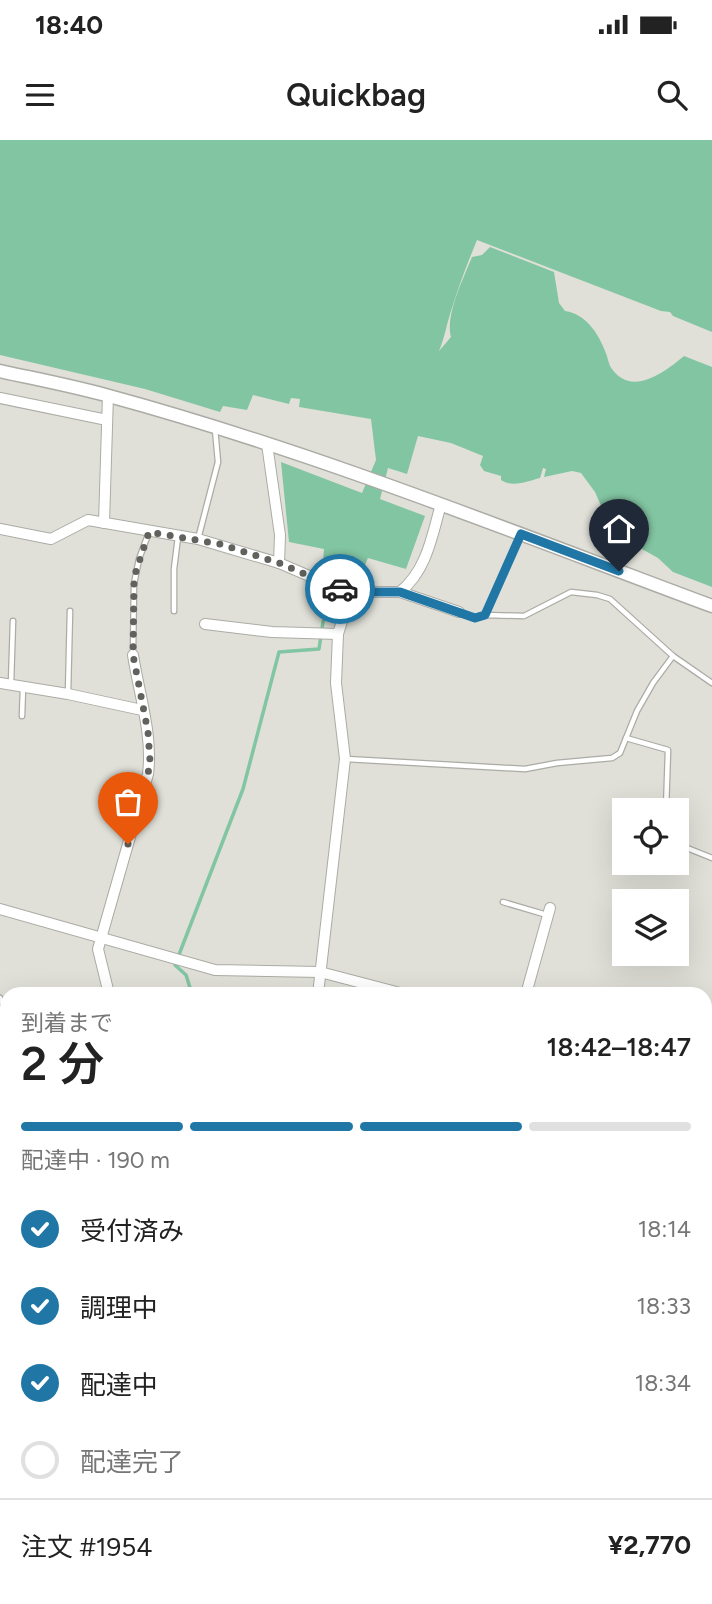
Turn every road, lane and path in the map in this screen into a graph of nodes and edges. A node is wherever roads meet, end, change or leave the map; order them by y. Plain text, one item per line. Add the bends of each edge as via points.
1 (0, 371) edge
2 (108, 396) junction
3 (0, 398) edge
4 (107, 420) junction
5 (215, 428) junction
6 (267, 444) junction
7 (441, 504) junction
8 (104, 523) junction
9 (0, 529) edge
10 (149, 532) junction
11 (521, 534) junction
12 (178, 537) junction
13 (198, 539) junction
14 (279, 563) junction
15 (351, 592) junction
16 (400, 592) junction
17 (712, 606) edge
18 (70, 611) dead end
19 (174, 611) dead end
20 (458, 612) joint
21 (485, 615) junction
22 (13, 621) dead end
23 (205, 624) dead end
24 (338, 634) junction
25 (133, 655) joint
26 (673, 656) junction
27 (0, 683) edge
28 (712, 683) edge
29 (11, 685) junction
30 (23, 687) junction
31 (68, 694) junction
32 (142, 710) junction
33 (22, 716) dead end
34 (626, 738) junction
35 (345, 760) junction
36 (666, 798) edge
37 (689, 849) edge
38 (712, 858) edge
39 (503, 902) dead end
40 (0, 909) edge
41 (548, 911) joint
42 (103, 937) junction
43 (320, 972) junction
44 (107, 987) edge
45 (319, 987) edge
46 (377, 987) edge
47 (528, 987) edge

1 - 2 street
2 - 4 street
2 - 5 street
3 - 4 street
4 - 8 street
5 - 6 street
5 - 13 lane via 218,463
6 - 7 street
6 - 14 street via 280,535
7 - 11 street
7 - 16 street via 420,569
8 - 9 street via 88,520 51,539
8 - 10 street
10 - 12 street
10 - 25 lane via 134,584
11 - 17 street
11 - 21 lane
12 - 13 street
12 - 19 lane
13 - 14 street
14 - 15 street
15 - 16 street
15 - 24 street
16 - 20 street
18 - 31 lane
20 - 21 lane via 475,618
21 - 26 lane via 528,615 571,592 597,595 619,606
22 - 29 lane
23 - 24 street
24 - 35 street via 336,683
25 - 32 street
26 - 28 lane
26 - 34 lane via 653,682
27 - 29 street
29 - 30 street
30 - 31 street
30 - 33 lane
31 - 32 street
32 - 42 street via 148,732 148,774
34 - 35 lane via 612,758 525,769
34 - 36 lane via 668,750
35 - 43 street
37 - 38 lane
39 - 41 lane
40 - 42 street
41 - 47 street
42 - 43 street via 215,970
42 - 44 street via 98,954
43 - 45 street
43 - 46 street

